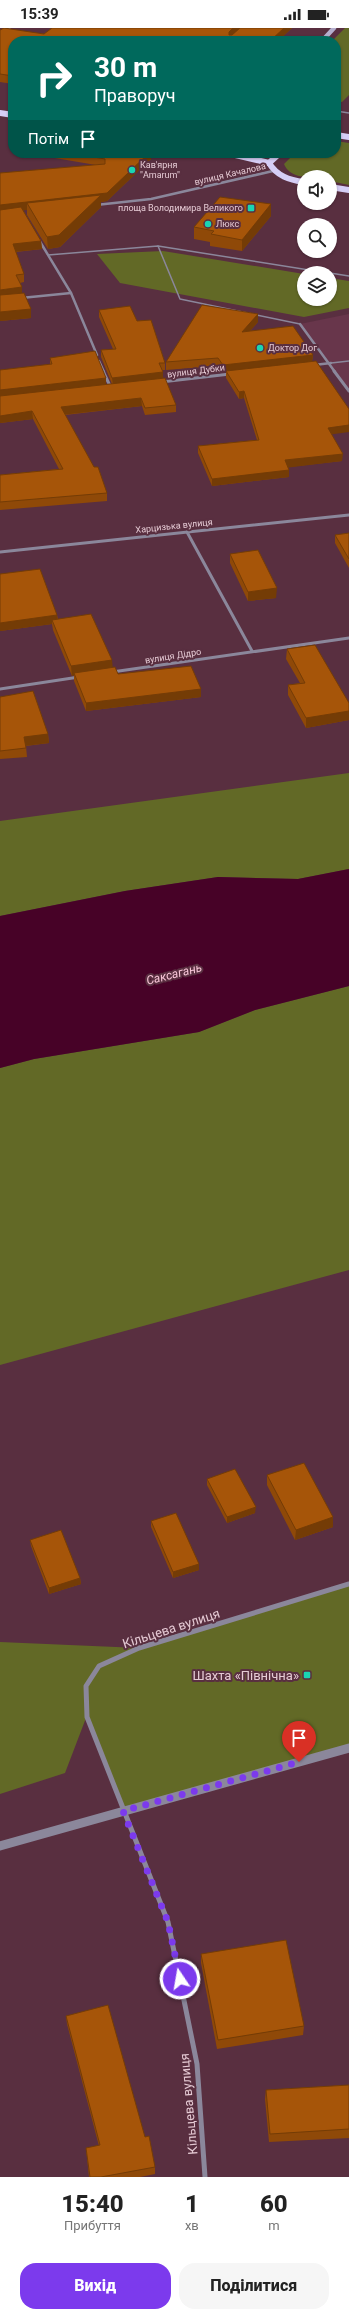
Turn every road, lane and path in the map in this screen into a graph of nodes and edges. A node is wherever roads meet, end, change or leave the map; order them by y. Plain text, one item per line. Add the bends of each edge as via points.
1 (10, 28) edge
2 (334, 28) edge
3 (0, 36) edge
4 (327, 36) edge
5 (248, 158) edge
6 (274, 158) edge
7 (269, 163) junction
8 (273, 171) junction
9 (297, 181) edge
10 (337, 188) edge
11 (349, 190) edge
12 (91, 206) edge
13 (38, 237) edge
14 (158, 246) junction
15 (48, 255) junction
16 (297, 268) edge
17 (337, 274) edge
18 (349, 276) edge
19 (71, 293) junction
20 (16, 299) edge
21 (300, 324) joint
22 (349, 361) edge
23 (331, 363) junction
24 (309, 366) edge
25 (237, 373) edge
26 (158, 383) edge
27 (119, 388) edge
28 (111, 389) junction
29 (103, 390) edge
30 (349, 391) edge
31 (349, 515) edge
32 (187, 532) junction
33 (0, 552) edge
34 (349, 638) edge
35 (252, 651) junction
36 (104, 674) edge
37 (80, 677) edge
38 (0, 689) edge
39 (349, 1584) edge
40 (349, 1748) edge
41 (123, 1811) junction
42 (0, 1846) edge
43 (205, 2177) edge

1 - 3 lane
2 - 4 main road
5 - 7 main road
6 - 7 main road
7 - 8 main road
8 - 9 main road via 288,180
8 - 12 street, вулиця Качалова via 151,199
10 - 11 main road
13 - 15 street
14 - 15 lane
14 - 16 lane
14 - 21 lane via 180,299
15 - 19 street
17 - 18 lane
19 - 20 street
19 - 28 street
21 - 23 street
22 - 23 lane
23 - 24 street
23 - 30 street
25 - 26 street, вулиця Дубки
27 - 28 street
28 - 29 street
31 - 32 street, Харцизька вулиця
32 - 33 street, Харцизька вулиця
32 - 35 street
34 - 35 street, вулиця Дідро
35 - 36 street, вулиця Дідро
37 - 38 street
39 - 41 street, Кільцева вулиця via 139,1648 99,1666 86,1686 86,1717
40 - 41 street
41 - 42 street
41 - 43 street, Кільцева вулиця via 168,1922 197,2064

